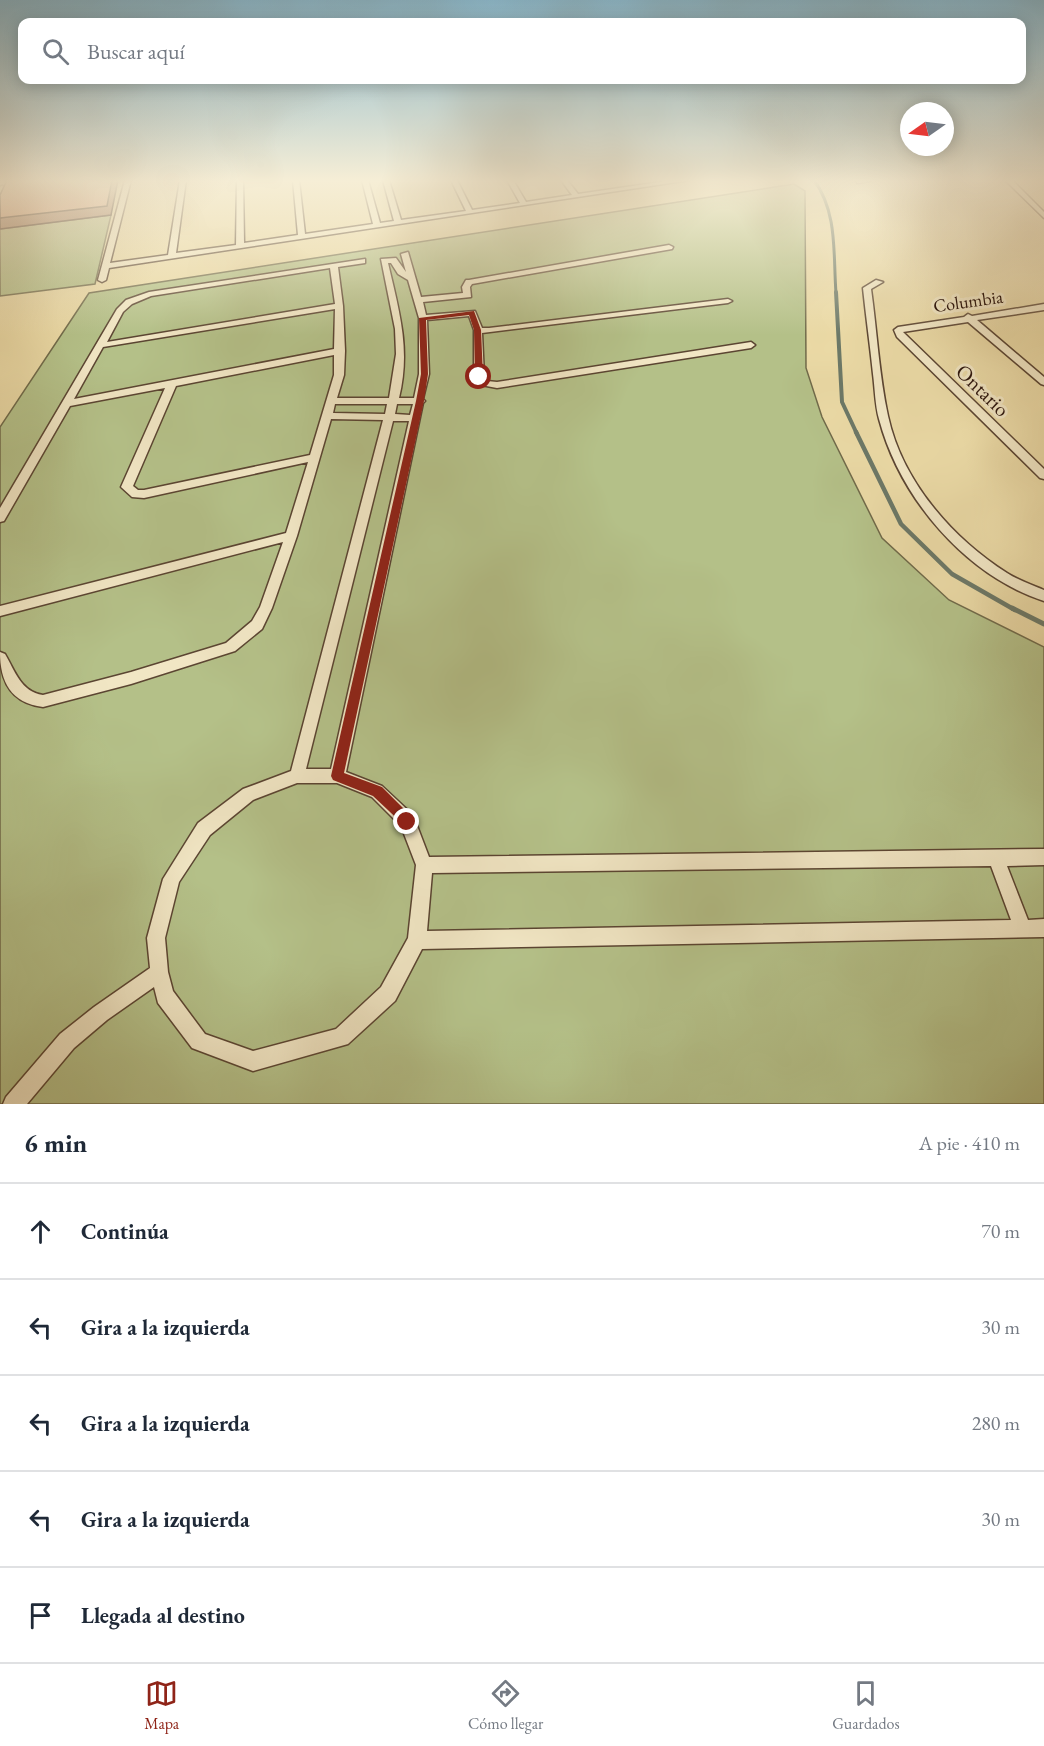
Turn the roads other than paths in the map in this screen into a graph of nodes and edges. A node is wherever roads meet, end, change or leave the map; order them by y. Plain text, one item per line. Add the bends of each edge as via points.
1 (115, 232) edge
2 (176, 232) edge
3 (240, 232) edge
4 (302, 232) edge
5 (340, 232) edge
6 (303, 237) junction
7 (240, 246) junction
8 (669, 247) dead end
9 (405, 254) dead end
10 (172, 256) junction
11 (362, 261) dead end
12 (334, 265) junction
13 (107, 266) junction
14 (412, 279) junction
15 (102, 280) dead end
16 (879, 282) dead end
17 (468, 296) junction
18 (418, 300) junction
19 (728, 301) dead end
20 (339, 306) junction
21 (1043, 308) edge
22 (472, 313) junction
23 (968, 317) junction
24 (423, 318) junction
25 (478, 330) junction
26 (898, 330) joint
27 (102, 345) junction
28 (752, 345) dead end
29 (340, 351) junction
30 (1044, 382) edge
31 (172, 384) junction
32 (393, 400) junction
33 (331, 401) junction
34 (420, 401) junction
35 (69, 403) junction
36 (327, 416) junction
37 (389, 417) junction
38 (416, 418) junction
39 (315, 457) junction
40 (1044, 475) edge
41 (0, 518) edge
42 (291, 536) junction
43 (1044, 596) edge
44 (0, 611) edge
45 (0, 658) edge
46 (297, 776) junction
47 (337, 776) junction
48 (1044, 857) edge
49 (996, 858) junction
50 (424, 865) junction
51 (1023, 928) junction
52 (1044, 928) edge
53 (417, 940) junction
54 (159, 972) junction
55 (13, 1104) edge

1 - 13 street
2 - 10 street
3 - 7 street
4 - 6 street
5 - 6 street
6 - 7 street
7 - 10 street
8 - 17 street via 469,282
9 - 14 street
10 - 13 street
11 - 12 street
12 - 20 street
12 - 27 street via 138,298 120,311
13 - 15 street
14 - 18 street
14 - 32 street via 394,261 384,261 401,354
16 - 43 street via 867,288 883,417 895,453 917,493 951,536 1003,577
17 - 18 street
17 - 22 street
18 - 24 street
19 - 25 street via 489,332
20 - 27 street
20 - 29 street
21 - 23 street, Columbia
22 - 24 street
22 - 25 street
23 - 26 street, Columbia
23 - 30 street
24 - 34 street via 424,374
25 - 28 street via 479,377 484,383 497,385
26 - 40 street, Ontario
27 - 35 street
29 - 31 street
29 - 33 street via 339,375
31 - 35 street
31 - 39 street via 127,487 130,491 144,494
32 - 33 street
32 - 34 street
32 - 37 street
33 - 36 street
34 - 38 street
35 - 41 street
36 - 37 street
36 - 39 street
37 - 38 street
37 - 46 street
38 - 47 street
39 - 42 street
42 - 44 street
42 - 45 street via 257,625 230,647 43,701 21,696
46 - 47 street
46 - 54 street via 248,794 204,829 171,879 156,938
47 - 50 street via 377,791 407,822
48 - 49 street
49 - 50 street
49 - 51 street
50 - 53 street
51 - 52 street
51 - 53 street
53 - 54 street via 388,994 341,1037 253,1061 199,1041 165,996
54 - 55 street via 67,1042

